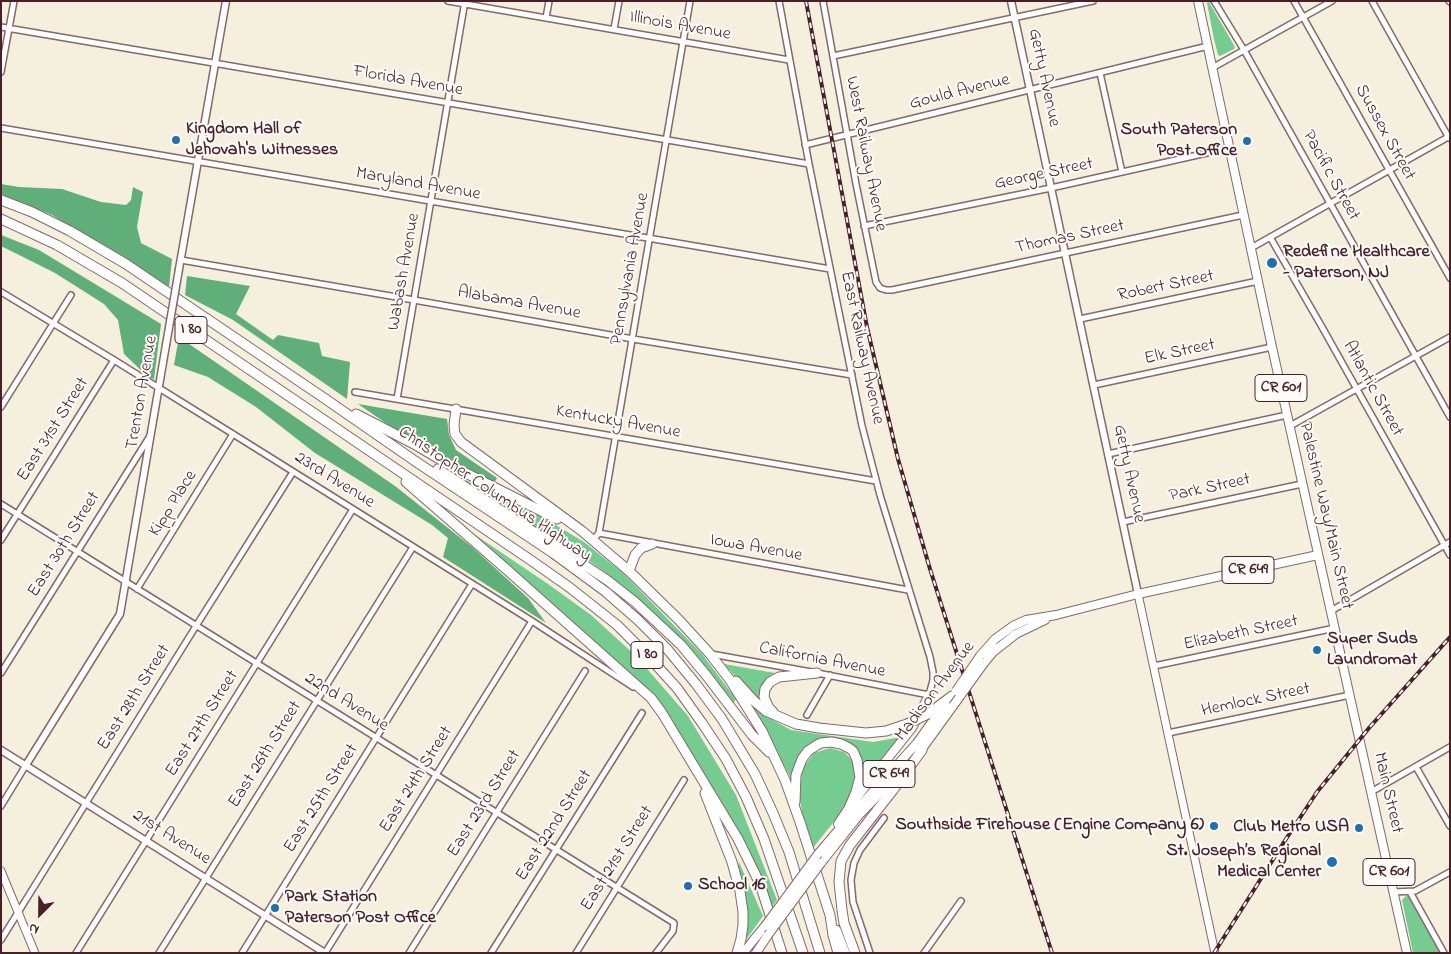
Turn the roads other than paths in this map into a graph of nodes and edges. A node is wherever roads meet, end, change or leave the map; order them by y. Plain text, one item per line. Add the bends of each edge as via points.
1 (14, 1) edge
2 (226, 1) edge
3 (448, 1) edge
4 (549, 1) edge
5 (619, 1) edge
6 (690, 1) edge
7 (778, 1) edge
8 (823, 1) edge
9 (1011, 1) edge
10 (1093, 1) edge
11 (1198, 1) edge
12 (1214, 1) edge
13 (1294, 1) edge
14 (1332, 1) edge
15 (1372, 1) edge
16 (465, 3) edge
17 (1303, 17) junction
18 (546, 18) junction
19 (1015, 18) junction
20 (1, 27) edge
21 (9, 28) junction
22 (614, 29) junction
23 (683, 41) junction
24 (1208, 46) junction
25 (1244, 50) junction
26 (833, 56) junction
27 (789, 60) junction
28 (215, 63) junction
29 (1212, 68) junction
30 (1, 72) edge
31 (1100, 73) junction
32 (1030, 90) junction
33 (448, 103) junction
34 (1, 128) edge
35 (847, 135) junction
36 (1449, 137) edge
37 (667, 140) junction
38 (806, 145) junction
39 (1229, 148) junction
40 (198, 162) junction
41 (809, 164) junction
42 (1389, 169) junction
43 (1122, 172) junction
44 (1051, 188) junction
45 (1, 200) edge
46 (431, 201) junction
47 (1330, 203) junction
48 (1244, 215) junction
49 (1, 220) edge
50 (864, 226) junction
51 (1270, 237) junction
52 (650, 239) junction
53 (1251, 248) junction
54 (1065, 254) junction
55 (181, 260) junction
56 (830, 269) junction
57 (1450, 278) edge
58 (1258, 281) junction
59 (903, 288) joint
60 (1, 292) edge
61 (71, 295) dead end
62 (414, 300) junction
63 (1080, 319) junction
64 (53, 324) junction
65 (1450, 337) edge
66 (633, 339) junction
67 (1272, 348) junction
68 (1416, 356) junction
69 (114, 360) junction
70 (852, 375) junction
71 (1094, 385) junction
72 (160, 388) junction
73 (1356, 389) junction
74 (355, 392) dead end
75 (324, 398) junction
76 (397, 399) junction
77 (1, 407) edge
78 (456, 409) junction
79 (1287, 415) junction
80 (1450, 417) edge
81 (1290, 426) junction
82 (152, 433) junction
83 (234, 434) junction
84 (615, 436) junction
85 (373, 453) junction
86 (1108, 454) junction
87 (415, 462) junction
88 (293, 472) junction
89 (876, 481) junction
90 (1302, 484) junction
91 (1, 504) edge
92 (353, 509) junction
93 (17, 514) junction
94 (1123, 522) junction
95 (582, 531) junction
96 (596, 536) junction
97 (1, 540) edge
98 (1450, 542) edge
99 (652, 544) junction
100 (1444, 545) junction
101 (413, 547) junction
102 (77, 551) junction
103 (1318, 555) junction
104 (1450, 555) edge
105 (629, 571) junction
106 (126, 582) junction
107 (472, 584) junction
108 (137, 589) junction
109 (908, 590) junction
110 (1138, 594) junction
111 (1331, 610) junction
112 (532, 621) junction
113 (196, 626) junction
114 (1335, 628) junction
115 (710, 654) junction
116 (982, 660) junction
117 (257, 664) junction
118 (719, 666) junction
119 (1154, 666) junction
120 (585, 671) dead end
121 (817, 672) junction
122 (1, 673) edge
123 (830, 676) junction
124 (954, 693) junction
125 (929, 695) junction
126 (1350, 695) junction
127 (651, 698) junction
128 (316, 701) junction
129 (642, 713) dead end
130 (807, 715) dead end
131 (780, 718) junction
132 (1357, 728) joint
133 (1168, 734) junction
134 (376, 738) junction
135 (1450, 747) edge
136 (1, 750) edge
137 (922, 750) junction
138 (775, 758) junction
139 (26, 765) junction
140 (695, 767) junction
141 (1416, 767) junction
142 (436, 775) junction
143 (684, 780) dead end
144 (1371, 792) junction
145 (86, 803) junction
146 (794, 805) junction
147 (1, 806) edge
148 (850, 806) junction
149 (496, 812) junction
150 (884, 818) dead end
151 (1450, 826) edge
152 (146, 840) junction
153 (556, 850) junction
154 (818, 854) junction
155 (1, 871) edge
156 (1450, 872) edge
157 (206, 878) junction
158 (616, 888) junction
159 (1394, 892) junction
160 (1410, 892) junction
161 (961, 901) dead end
162 (18, 913) junction
163 (266, 915) junction
164 (830, 916) junction
165 (1, 940) edge
166 (35, 953) edge
167 (76, 953) edge
168 (159, 953) edge
169 (242, 953) edge
170 (325, 953) edge
171 (409, 953) edge
172 (491, 953) edge
173 (576, 953) edge
174 (656, 953) edge
175 (737, 953) edge
176 (743, 953) edge
177 (756, 953) edge
178 (782, 953) edge
179 (802, 953) edge
180 (820, 953) edge
181 (838, 953) edge
182 (845, 953) edge
183 (855, 953) edge
184 (870, 953) edge
185 (924, 953) edge
186 (1214, 953) edge
187 (1407, 953) edge
188 (1444, 953) edge

1 - 21 street
2 - 28 street, Trenton Avenue
3 - 16 street, Illinois Avenue
4 - 18 street
5 - 22 street
6 - 23 street, Pennsylvania Avenue
7 - 27 street, East Railway Avenue
8 - 26 street, West Railway Avenue
9 - 19 street, Getty Avenue
10 - 19 street
11 - 24 main road, CR 601
12 - 25 street, Pacific Street
13 - 17 street, Sussex Street
14 - 17 street
15 - 36 street
16 - 18 street, Illinois Avenue
16 - 33 street, Wabash Avenue
17 - 25 street
17 - 42 street, Sussex Street
18 - 22 street, Illinois Avenue
19 - 26 street
19 - 32 street, Getty Avenue
20 - 21 street, Florida Avenue
21 - 28 street, Florida Avenue
21 - 30 street
22 - 23 street, Illinois Avenue
23 - 27 street, Illinois Avenue
23 - 37 street, Pennsylvania Avenue
24 - 29 main road, Palestine Way/Main Street / CR 601
24 - 31 street, Gould Avenue
25 - 29 street
25 - 47 street, Pacific Street
26 - 35 street, West Railway Avenue
27 - 38 street, East Railway Avenue
28 - 33 street, Florida Avenue
28 - 40 street, Trenton Avenue
29 - 39 main road, Palestine Way/Main Street / CR 601
31 - 32 street, Gould Avenue
31 - 43 street
32 - 35 street, Gould Avenue
32 - 44 street, Getty Avenue
33 - 37 street, Florida Avenue
33 - 46 street, Wabash Avenue
34 - 40 street, Maryland Avenue
35 - 38 street, Gould Avenue
35 - 50 street, West Railway Avenue
36 - 42 street
37 - 41 street, Florida Avenue
37 - 52 street, Pennsylvania Avenue
38 - 41 street, East Railway Avenue
39 - 43 street, George Street
39 - 48 main road, Palestine Way/Main Street / CR 601
40 - 46 street, Maryland Avenue
40 - 55 street, Trenton Avenue
41 - 56 street, East Railway Avenue
42 - 47 street
42 - 57 street, Sussex Street
43 - 44 street, George Street
44 - 50 street, George Street
44 - 54 street, Getty Avenue
45 - 75 highway, Christopher Columbus Highway / I 80 via 51,221 108,253
46 - 52 street, Maryland Avenue
46 - 62 street, Wabash Avenue
47 - 51 street
47 - 68 street, Pacific Street
48 - 53 main road, Palestine Way/Main Street / CR 601
48 - 54 street, Thomas Street
49 - 85 highway, Christopher Columbus Highway / I 80 via 57,245 104,272
50 - 59 street, West Railway Avenue via 878,286 886,290
51 - 53 street
51 - 73 street, Atlantic Street
52 - 56 street, Maryland Avenue
52 - 66 street, Pennsylvania Avenue
53 - 58 main road, Palestine Way/Main Street / CR 601
54 - 59 street, Thomas Street
54 - 63 street, Getty Avenue
55 - 62 street, Alabama Avenue
55 - 72 street, Trenton Avenue, bridge
56 - 70 street, East Railway Avenue
58 - 63 street, Robert Street
58 - 67 main road, Palestine Way/Main Street / CR 601
60 - 64 street, 23rd Avenue
61 - 64 street
62 - 66 street, Alabama Avenue
62 - 76 street, Wabash Avenue
63 - 71 street, Getty Avenue
64 - 69 street, 23rd Avenue
64 - 77 street
65 - 68 street
66 - 70 street, Alabama Avenue
66 - 84 street, Pennsylvania Avenue
67 - 71 street, Elk Street
67 - 79 main road, Palestine Way/Main Street / CR 601
68 - 73 street
68 - 80 street, Pacific Street
69 - 72 street, 23rd Avenue
69 - 93 street, East 31st Street
70 - 89 street, East Railway Avenue
71 - 86 street, Getty Avenue
72 - 82 street, Trenton Avenue
72 - 83 street, 23rd Avenue
73 - 81 street
73 - 100 street, Atlantic Street
74 - 76 street, Kentucky Avenue
75 - 87 highway, Christopher Columbus Highway / I 80
75 - 95 highway
76 - 78 street, Kentucky Avenue
78 - 84 street, Kentucky Avenue
78 - 95 highway via 455,434 460,442
79 - 81 main road, Palestine Way/Main Street / CR 601
79 - 86 street
81 - 90 main road, Palestine Way/Main Street / CR 601
82 - 102 street, East 30th Street
82 - 106 street, Trenton Avenue
83 - 88 street, 23rd Avenue
83 - 108 street, Kipp Place
84 - 89 street, Kentucky Avenue
84 - 96 street, Pennsylvania Avenue
85 - 127 highway
85 - 179 highway, Christopher Columbus Highway / I 80 via 575,591 617,625 662,672 702,723 739,784 764,839
86 - 94 street, Getty Avenue
87 - 138 highway via 436,468 607,580 635,602 681,645 752,735
87 - 180 highway, Christopher Columbus Highway / I 80 via 589,578 638,620 683,667 722,719 761,787 788,852
88 - 92 street, 23rd Avenue
88 - 113 street, East 28th Street
89 - 109 street, East Railway Avenue
90 - 94 street, Park Street
90 - 103 main road, Palestine Way/Main Street / CR 601
91 - 93 street, 22nd Avenue
92 - 101 street, 23rd Avenue
92 - 117 street, East 27th Street
93 - 97 street, East 31st Street
93 - 102 street, 22nd Avenue
94 - 110 street, Getty Avenue
95 - 96 highway
96 - 99 street, Iowa Avenue
96 - 105 highway
98 - 100 street
99 - 105 highway via 641,548 635,555
99 - 109 street, Iowa Avenue
100 - 104 street, Atlantic Street
100 - 111 street
101 - 107 street, 23rd Avenue
101 - 128 street, East 26th Street
102 - 106 street, 22nd Avenue
102 - 122 street, East 30th Street
103 - 110 main road, Madison Avenue / CR 649
103 - 111 main road, Palestine Way/Main Street / CR 601
105 - 115 highway
106 - 108 street, 22nd Avenue
106 - 139 street, Trenton Avenue via 117,620
107 - 112 street, 23rd Avenue
107 - 134 street, East 25th Street
108 - 113 street, 22nd Avenue
109 - 125 street, East Railway Avenue via 933,672
110 - 116 main road, Madison Avenue / CR 649 via 1026,620 995,639
110 - 119 main road, Getty Avenue
111 - 114 main road, Palestine Way/Main Street / CR 601
112 - 127 street, 23rd Avenue
112 - 142 street, East 24th Street
113 - 117 street, 22nd Avenue
113 - 145 street, East 28th Street
114 - 119 street, Elizabeth Street
114 - 126 main road, Palestine Way/Main Street / CR 601
115 - 118 highway
115 - 121 street, California Avenue
116 - 124 main road, Madison Avenue / CR 649, bridge
116 - 137 main road, Madison Avenue / CR 649, bridge
117 - 128 street, 22nd Avenue
117 - 152 street, East 27th Street
118 - 131 highway via 760,706
118 - 138 highway via 750,711
119 - 133 main road, Getty Avenue
120 - 149 street, East 23rd Street
121 - 123 street, California Avenue
121 - 131 highway via 779,676 770,682 764,694 766,702
123 - 125 street, California Avenue
123 - 130 street
124 - 131 highway, bridge via 928,714 886,731 854,732 806,726
124 - 154 main road, Madison Avenue / CR 649 via 917,742
125 - 148 main road via 912,728
126 - 132 main road, Palestine Way/Main Street / CR 601
126 - 133 street, Hemlock Street
127 - 140 highway
128 - 134 street, 22nd Avenue
128 - 157 street, East 26th Street
129 - 153 street, East 22nd Street
132 - 144 main road, Main Street / CR 601
133 - 186 main road, Getty Avenue
134 - 142 street, 22nd Avenue
134 - 163 street, East 25th Street
135 - 141 street
136 - 139 street, 21st Avenue
137 - 177 main road, Madison Avenue / CR 649, bridge via 859,815
137 - 183 highway via 841,861 842,910
138 - 146 highway
139 - 145 street, 21st Avenue
139 - 147 street
140 - 175 highway via 740,891 743,926
140 - 178 highway via 738,839 760,884
141 - 144 street
141 - 151 street
142 - 149 street, 22nd Avenue
142 - 170 street, East 24th Street
143 - 158 street, East 21st Street
144 - 159 main road, Main Street / CR 601
145 - 152 street, 21st Avenue
145 - 162 street, East 28th Street
146 - 148 highway via 796,775 802,759 817,745 831,742 849,748 857,760 860,777
146 - 164 highway
148 - 154 main road
149 - 153 street, 22nd Avenue
149 - 171 street, East 23rd Street
150 - 184 street via 860,850 851,880 853,902
152 - 157 street, 21st Avenue
152 - 167 street, East 27th Street
153 - 158 street, 22nd Avenue
153 - 172 street, East 22nd Street
154 - 176 main road, Madison Avenue / CR 649, bridge
155 - 162 main road
156 - 160 street
157 - 163 street, 21st Avenue
157 - 168 street, East 26th Street
158 - 173 street, East 21st Street
158 - 174 street, 22nd Avenue via 674,923
159 - 160 street
159 - 187 main road, Main Street / CR 601
160 - 188 street
161 - 185 street
162 - 165 street, East 28th Street
162 - 166 main road
163 - 169 street, East 25th Street
163 - 170 street, 21st Avenue
164 - 181 highway
164 - 182 highway

